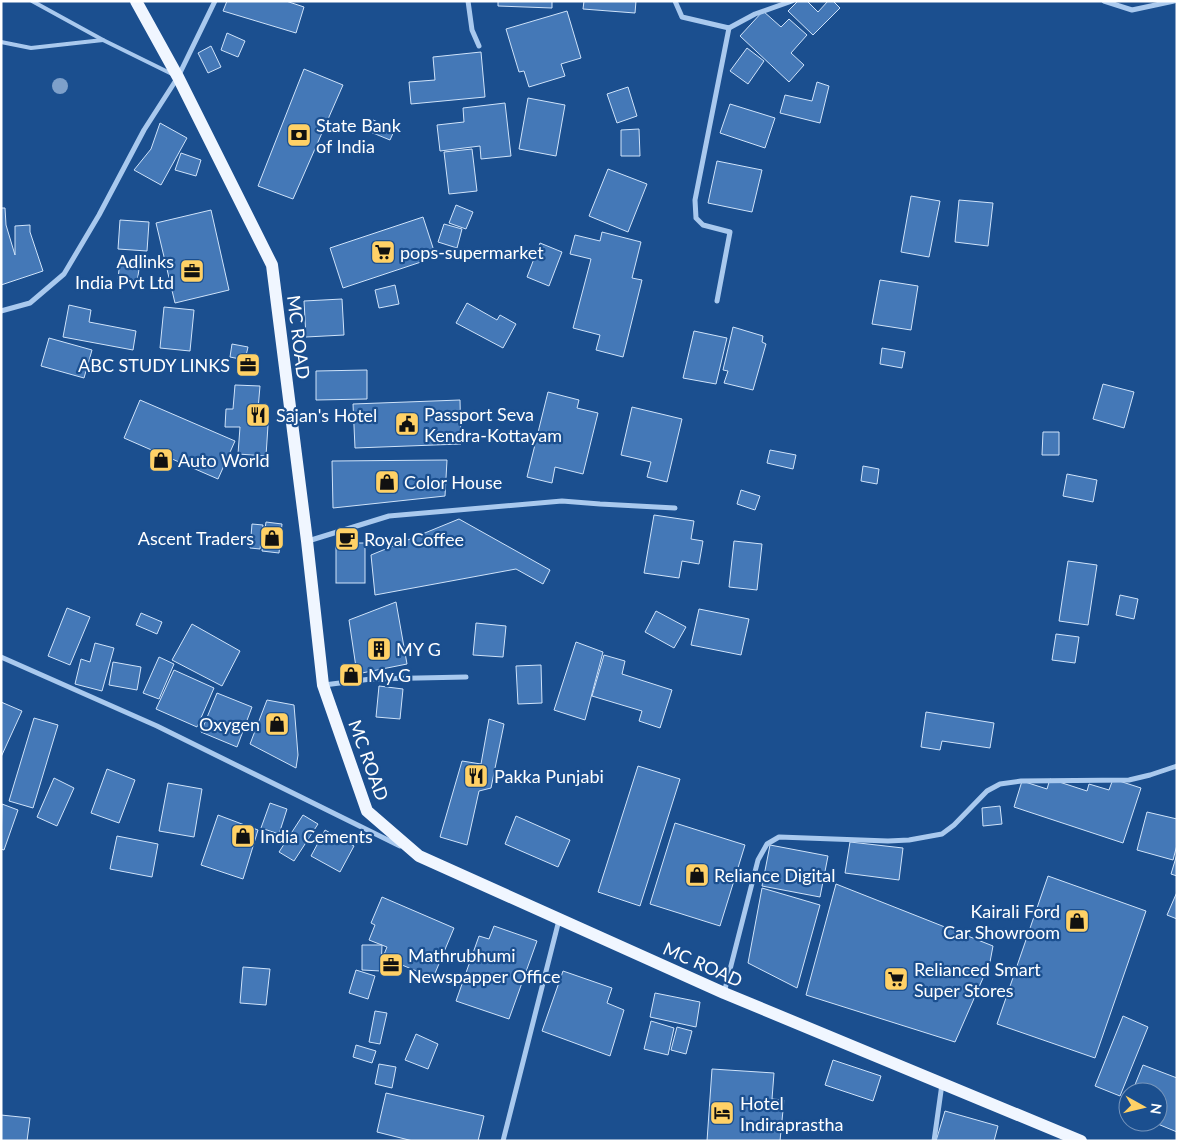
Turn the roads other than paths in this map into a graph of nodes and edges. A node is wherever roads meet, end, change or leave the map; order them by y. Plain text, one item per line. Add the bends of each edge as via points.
1 (32, 1) edge
2 (136, 1) edge
3 (215, 1) edge
4 (468, 1) edge
5 (675, 1) edge
6 (792, 1) edge
7 (1104, 1) edge
8 (1174, 1) edge
9 (728, 28) junction
10 (103, 40) junction
11 (1, 42) edge
12 (479, 46) dead end
13 (178, 77) junction
14 (717, 301) dead end
15 (1, 311) edge
16 (676, 508) dead end
17 (307, 541) junction
18 (1, 657) edge
19 (466, 677) dead end
20 (323, 685) junction
21 (1177, 766) edge
22 (419, 856) junction
23 (559, 920) junction
24 (724, 993) junction
25 (942, 1084) junction
26 (503, 1141) edge
27 (934, 1141) edge
28 (1081, 1141) edge

1 - 10 lane
2 - 13 main road, MC ROAD
3 - 13 street
4 - 12 street via 472,30
5 - 9 street via 682,17
6 - 9 street
7 - 8 street via 1132,10
9 - 14 street via 695,200 696,218 703,225 730,232
10 - 11 lane via 31,48
10 - 13 lane
13 - 15 street via 144,130 64,274 30,302
13 - 17 main road, MC ROAD via 272,265
16 - 17 street via 562,500 494,506 389,516
17 - 20 main road, MC ROAD
18 - 22 street via 157,726
19 - 20 street via 371,679
20 - 22 main road, MC ROAD via 367,811
21 - 24 street via 1129,780 1000,784 987,791 942,834 909,840 779,837 768,844 758,860
22 - 23 main road, MC ROAD
23 - 24 main road, MC ROAD
23 - 26 street
24 - 25 main road, MC ROAD
25 - 27 street
25 - 28 main road, MC ROAD

